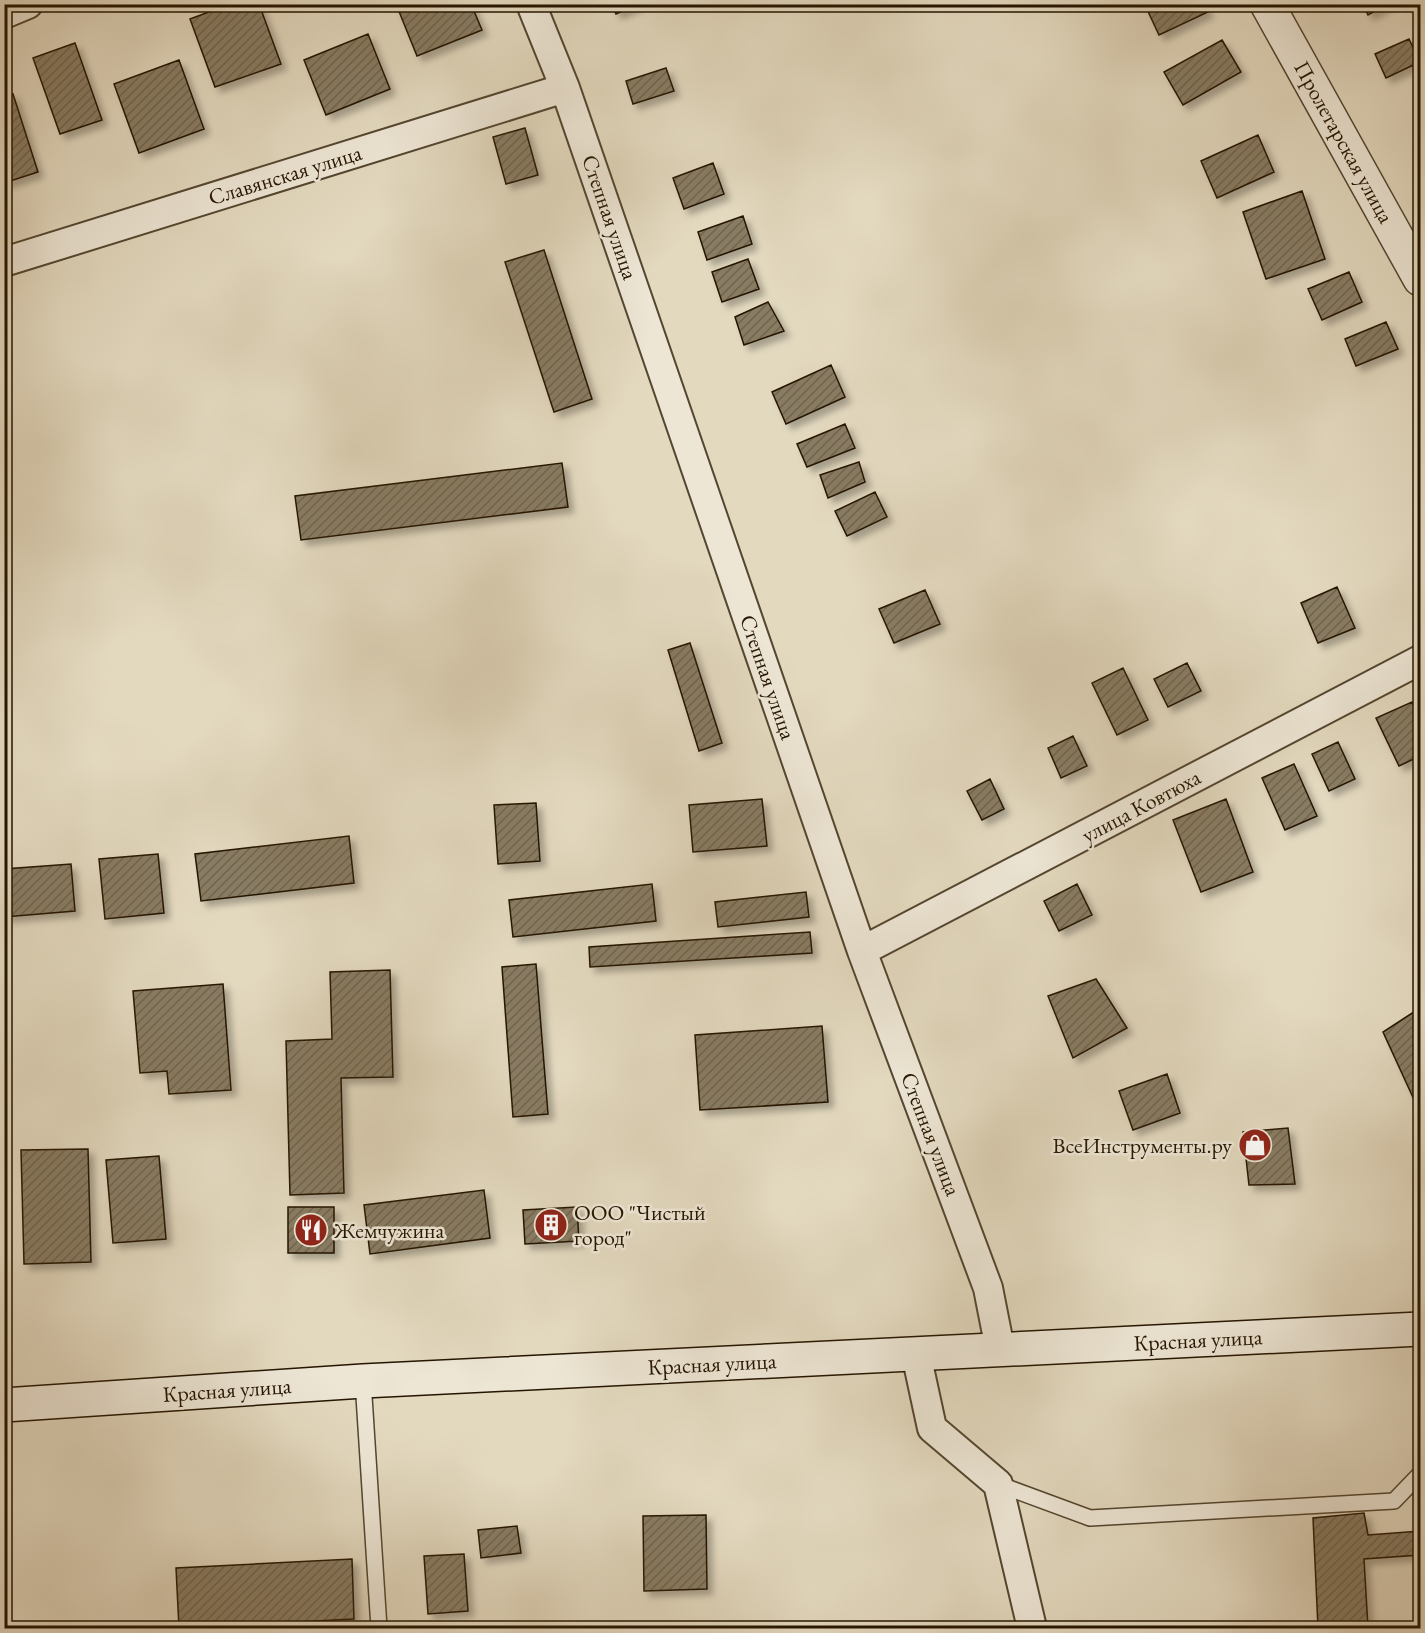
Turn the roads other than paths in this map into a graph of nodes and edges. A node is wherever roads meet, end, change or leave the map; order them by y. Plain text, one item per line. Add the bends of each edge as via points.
1 (28, 4) edge
2 (531, 4) edge
3 (1267, 4) edge
4 (4, 14) edge
5 (565, 88) junction
6 (4, 262) edge
7 (1420, 279) edge
8 (1420, 660) edge
9 (862, 951) junction
10 (1420, 1329) edge
11 (1000, 1349) junction
12 (916, 1354) junction
13 (363, 1380) junction
14 (4, 1405) edge
15 (1420, 1474) edge
16 (998, 1484) junction
17 (379, 1629) edge
18 (1032, 1629) edge

1 - 4 street
2 - 5 street, Степная улица
3 - 7 main road, Пролетарская улица
5 - 6 street, Славянская улица
5 - 9 street, Степная улица
8 - 9 street, улица Ковтюха
9 - 11 street, Степная улица via 988,1288
10 - 11 main road, Красная улица
11 - 12 main road, Красная улица
12 - 13 main road, Красная улица
12 - 16 street via 932,1428
13 - 14 main road, Красная улица
13 - 17 lane
15 - 16 lane via 1394,1501 1090,1518
16 - 18 street

